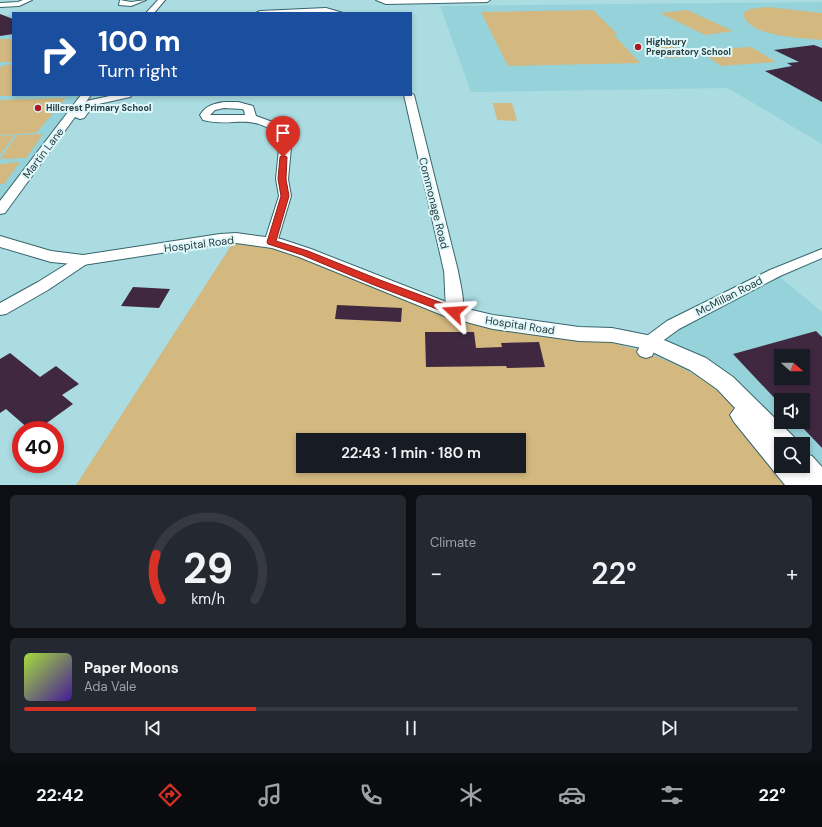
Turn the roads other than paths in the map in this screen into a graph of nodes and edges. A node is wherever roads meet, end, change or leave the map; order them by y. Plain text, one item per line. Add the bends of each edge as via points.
1 (29, 0) edge
2 (123, 0) edge
3 (143, 0) edge
4 (162, 0) edge
5 (487, 0) edge
6 (383, 1) edge
7 (0, 5) edge
8 (151, 12) edge
9 (282, 12) edge
10 (335, 12) edge
11 (390, 12) dead end
12 (85, 96) edge
13 (122, 96) edge
14 (409, 96) edge
15 (251, 117) dead end
16 (67, 121) junction
17 (0, 210) edge
18 (0, 241) edge
19 (271, 242) junction
20 (822, 253) edge
21 (83, 260) junction
22 (0, 310) edge
23 (454, 312) junction
24 (648, 347) junction
25 (778, 437) edge
26 (774, 453) edge
27 (810, 472) edge
28 (791, 473) edge
29 (801, 485) edge
30 (822, 485) edge

1 - 7 street via 19,4
2 - 3 street via 122,3 128,4
4 - 8 street
5 - 6 street
6 - 11 street
9 - 10 street
12 - 16 street, Martin Lane
13 - 16 street via 91,103 77,119
14 - 23 street, Commonage Road via 451,271
15 - 19 street via 279,129 285,140 282,179 285,196
16 - 17 street, Martin Lane
18 - 21 street, Hospital Road via 48,257
19 - 21 street, Hospital Road via 220,239
19 - 23 street, Hospital Road
20 - 24 street, McMillan Road via 775,273 673,325
21 - 22 street
23 - 24 street, Hospital Road via 493,322 579,334 612,335
24 - 25 street, Hospital Road via 698,364 725,383
24 - 26 street, Hospital Road via 731,401
27 - 30 street
28 - 29 street

